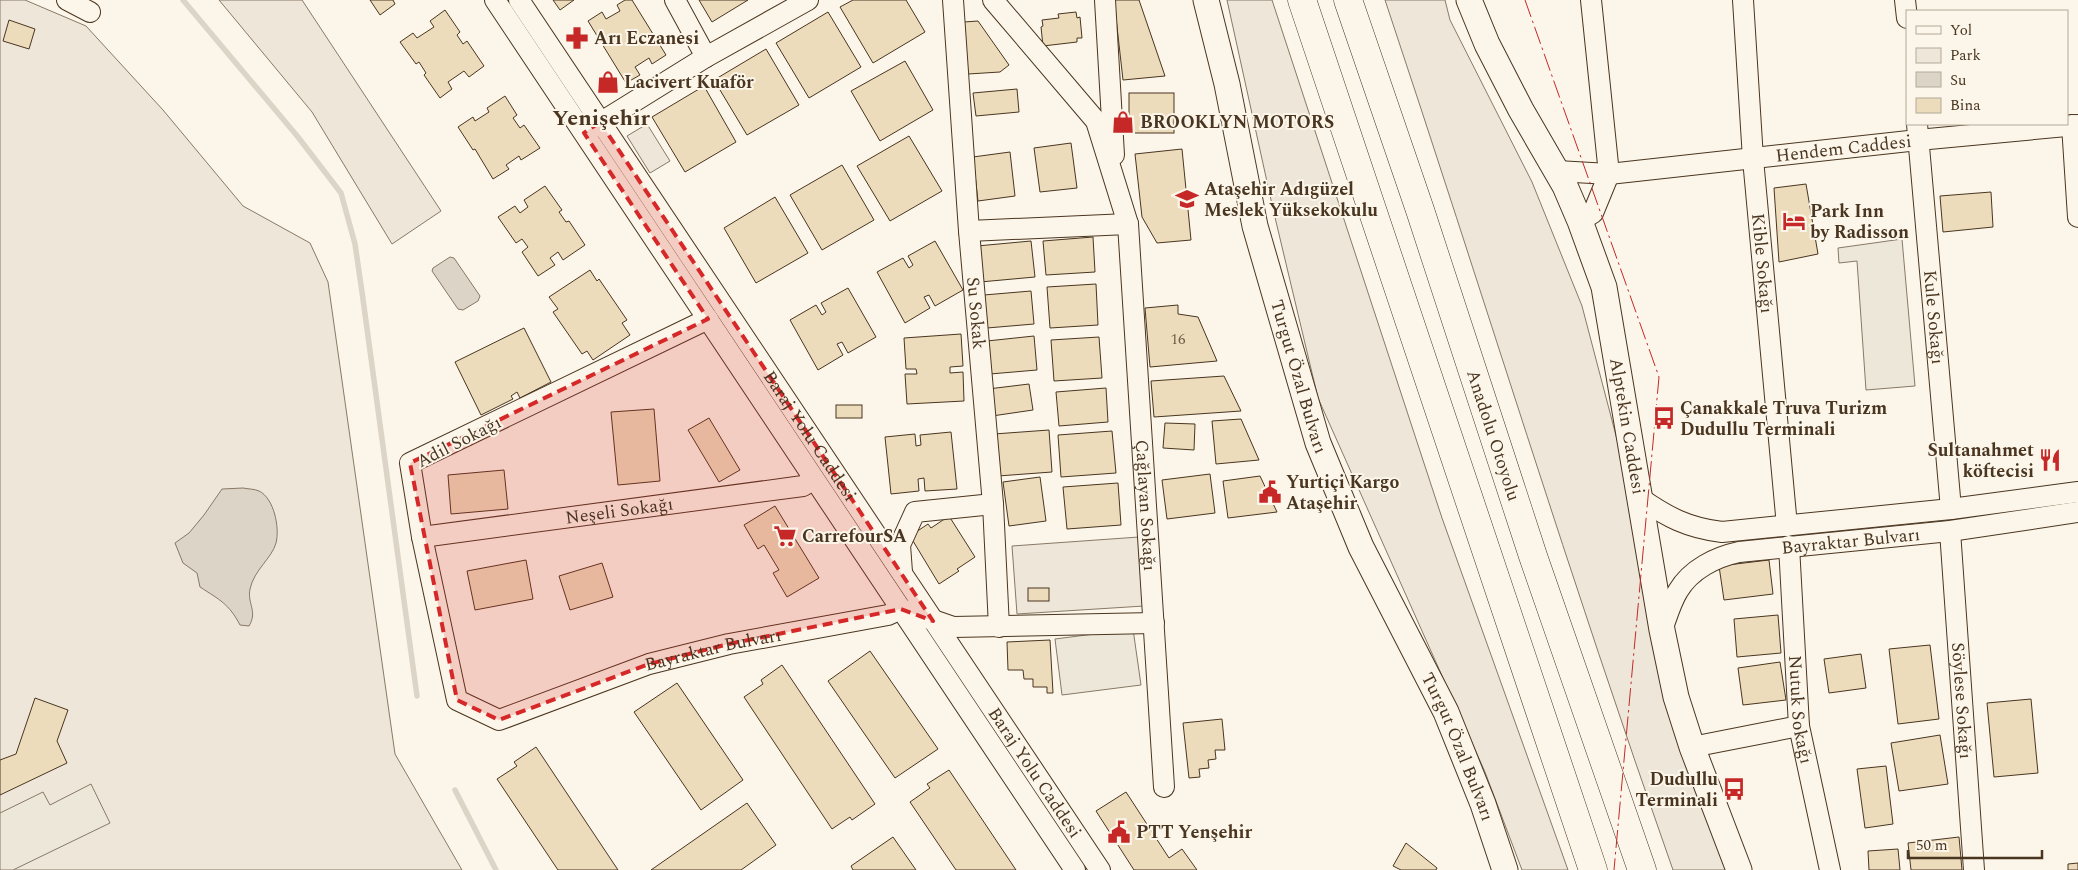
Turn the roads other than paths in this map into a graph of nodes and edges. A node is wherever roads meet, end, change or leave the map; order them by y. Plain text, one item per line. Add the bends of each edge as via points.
1 (67, 0) edge
2 (495, 0) edge
3 (519, 0) edge
4 (675, 0) edge
5 (808, 0) edge
6 (953, 0) edge
7 (993, 0) edge
8 (1105, 0) edge
9 (1206, 0) edge
10 (1302, 0) edge
11 (1348, 0) edge
12 (1469, 0) edge
13 (1591, 0) edge
14 (1743, 0) edge
15 (90, 12) dead end
16 (706, 57) junction
17 (2075, 125) edge
18 (592, 127) junction
19 (1917, 132) edge
20 (1753, 159) junction
21 (1557, 171) junction
22 (1609, 174) junction
23 (1116, 185) junction
24 (2078, 218) edge
25 (1580, 221) junction
26 (1128, 224) junction
27 (969, 231) junction
28 (708, 319) junction
29 (814, 479) junction
30 (2078, 492) edge
31 (1640, 498) junction
32 (993, 504) junction
33 (1951, 510) junction
34 (2078, 512) edge
35 (1786, 526) junction
36 (1950, 531) junction
37 (422, 537) junction
38 (1789, 546) junction
39 (902, 574) junction
40 (901, 609) junction
41 (933, 621) junction
42 (1154, 623) junction
43 (999, 627) junction
44 (1662, 630) junction
45 (499, 720) joint
46 (1799, 726) junction
47 (1692, 747) junction
48 (1164, 787) dead end
49 (1076, 870) edge
50 (1100, 870) edge
51 (1505, 870) edge
52 (1594, 870) edge
53 (1642, 870) edge
54 (1739, 870) edge
55 (1830, 870) edge
56 (1974, 870) edge

1 - 15 street
2 - 18 street, Baraj Yolu Caddesi
3 - 18 street, Baraj Yolu Caddesi
4 - 16 street
5 - 16 street
6 - 27 street, Su Sokak
7 - 23 street, Çağlayan Sokağı via 1096,121
8 - 23 street
9 - 51 main road, Turgut Özal Bulvarı via 1227,84 1255,226 1318,443 1361,547 1446,712
10 - 52 highway
11 - 53 highway, Anadolu Otoyolu via 1533,556
12 - 21 main road, Alptekin Caddesi via 1521,110
13 - 22 street
14 - 20 street, Kible Sokağı
16 - 18 street
17 - 19 street, Hendem Caddesi
17 - 24 street
18 - 28 street, Baraj Yolu Caddesi
18 - 39 street, Baraj Yolu Caddesi
19 - 20 street, Hendem Caddesi
19 - 33 street, Kule Sokağı
20 - 22 street, Hendem Caddesi
20 - 35 street, Kible Sokağı
21 - 22 street, Hendem Caddesi
21 - 25 main road, Alptekin Caddesi
22 - 25 street via 1593,213
23 - 26 street, Çağlayan Sokağı
25 - 31 main road, Alptekin Caddesi via 1604,287
26 - 27 street
26 - 42 street, Çağlayan Sokağı
27 - 32 street, Su Sokak
28 - 29 street, Baraj Yolu Caddesi
28 - 37 street, Adil Sokağı via 410,463
29 - 37 street, Neşeli Sokağı via 804,486
29 - 40 street, Baraj Yolu Caddesi
30 - 33 street, Bayraktar Bulvarı
31 - 35 street, Bayraktar Bulvarı via 1668,517 1701,530 1722,532
31 - 44 main road, Alptekin Caddesi
32 - 39 street via 915,512 900,545
32 - 43 street, Su Sokak
33 - 35 street, Bayraktar Bulvarı
34 - 36 street, Bayraktar Bulvarı
36 - 38 street, Bayraktar Bulvarı
36 - 56 street, Söylese Sokağı
37 - 45 street, Adil Sokağı via 457,700
38 - 44 street, Bayraktar Bulvarı via 1720,556 1699,568 1679,589
38 - 46 street, Nutuk Sokağı
39 - 40 street
39 - 41 street, Baraj Yolu Caddesi
40 - 41 street
40 - 45 street, Bayraktar Bulvarı via 888,615 729,644 649,664
40 - 49 street, Baraj Yolu Caddesi
41 - 43 street via 953,626
41 - 50 street, Baraj Yolu Caddesi
42 - 43 street
42 - 48 street, Çağlayan Sokağı
44 - 47 main road, Alptekin Caddesi via 1676,697
46 - 47 street
46 - 55 street, Nutuk Sokağı
47 - 54 main road, Alptekin Caddesi

